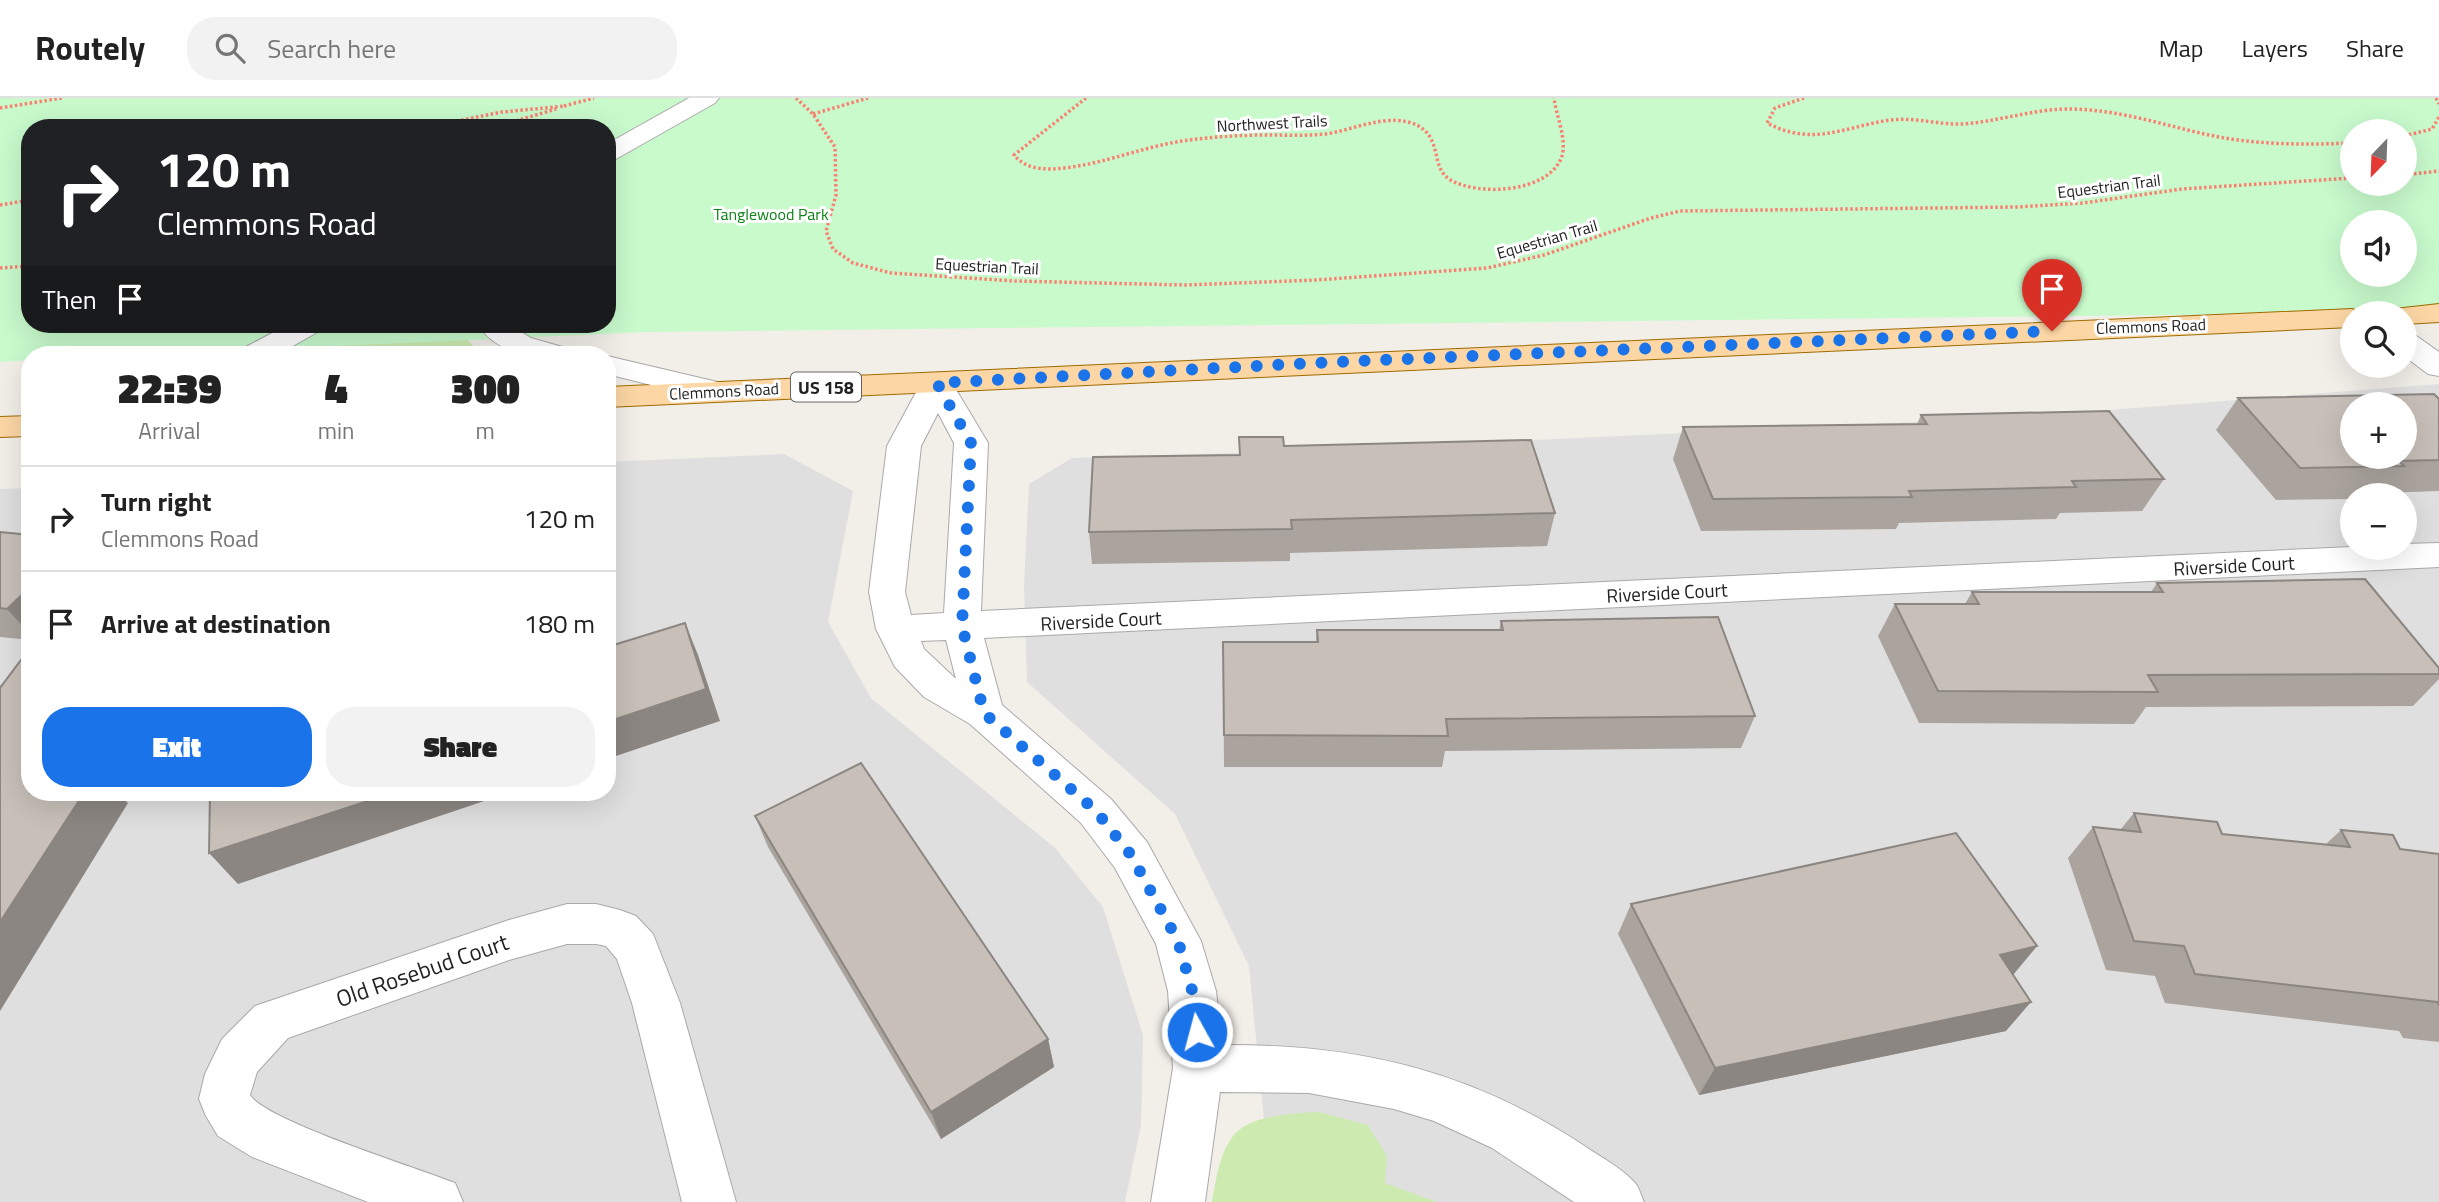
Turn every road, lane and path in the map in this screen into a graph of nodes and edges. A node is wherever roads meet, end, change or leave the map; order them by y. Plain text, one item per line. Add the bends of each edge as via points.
1 (62, 98) edge
2 (594, 98) edge
3 (707, 98) edge
4 (796, 98) edge
5 (868, 98) edge
6 (1086, 98) edge
7 (1554, 98) edge
8 (1804, 98) edge
9 (2436, 98) edge
10 (2439, 104) edge
11 (566, 106) junction
12 (0, 108) edge
13 (813, 114) junction
14 (2439, 117) edge
15 (467, 119) edge
16 (522, 119) edge
17 (2417, 133) edge
18 (2340, 143) edge
19 (616, 150) edge
20 (2439, 171) edge
21 (2417, 173) edge
22 (2340, 179) edge
23 (21, 202) edge
24 (0, 205) edge
25 (21, 267) edge
26 (0, 268) edge
27 (2439, 313) edge
28 (2417, 314) edge
29 (2340, 319) edge
30 (294, 333) edge
31 (500, 333) edge
32 (271, 346) edge
33 (525, 346) edge
34 (2417, 351) edge
35 (616, 367) edge
36 (2439, 367) edge
37 (937, 383) junction
38 (715, 391) junction
39 (616, 396) edge
40 (21, 427) edge
41 (0, 428) edge
42 (2439, 555) edge
43 (962, 626) junction
44 (895, 629) junction
45 (984, 713) junction
46 (1198, 1068) junction
47 (436, 1202) edge
48 (709, 1202) edge
49 (1178, 1202) edge
50 (1617, 1202) edge

1 - 12 path
2 - 11 path
3 - 19 street
4 - 13 path, Equestrian Trail
5 - 13 path
6 - 7 path, Northwest Trails via 1014,156 1020,163 1058,168 1173,142 1328,134 1399,120 1422,128 1432,139 1439,167 1452,181 1478,189 1513,189 1556,170 1562,140
8 - 18 path via 1774,107 1767,123 1799,135 1822,135 1907,119 1954,124 2080,109 2251,141
9 - 10 path
11 - 15 path
11 - 16 path
13 - 22 path, Equestrian Trail via 835,147 836,195 826,230 833,249 853,262 891,273 1001,280 1185,285 1488,268 1544,256 1680,211 2017,207
14 - 17 path via 2432,129
20 - 21 path
23 - 24 path
25 - 26 path
27 - 28 main road
29 - 37 main road, Clemmons Road / US 158
30 - 32 street
31 - 33 street
34 - 36 street
35 - 38 street
37 - 38 main road, Clemmons Road / US 158
37 - 43 street via 971,443
37 - 44 street via 904,446 887,593
38 - 39 main road, Clemmons Road / US 158
40 - 41 main road
42 - 43 street, Riverside Court
43 - 44 street, Riverside Court
43 - 45 street
44 - 45 street via 909,657 938,687
45 - 46 street via 1096,811 1138,865 1178,941 1192,990
46 - 49 street
46 - 50 street via 1306,1070 1359,1077 1444,1099 1522,1135 1576,1168
47 - 48 street, Old Rosebud Court via 270,1139 236,1119 224,1099 228,1075 243,1047 272,1022 509,940 567,924 596,924 620,930 637,948

